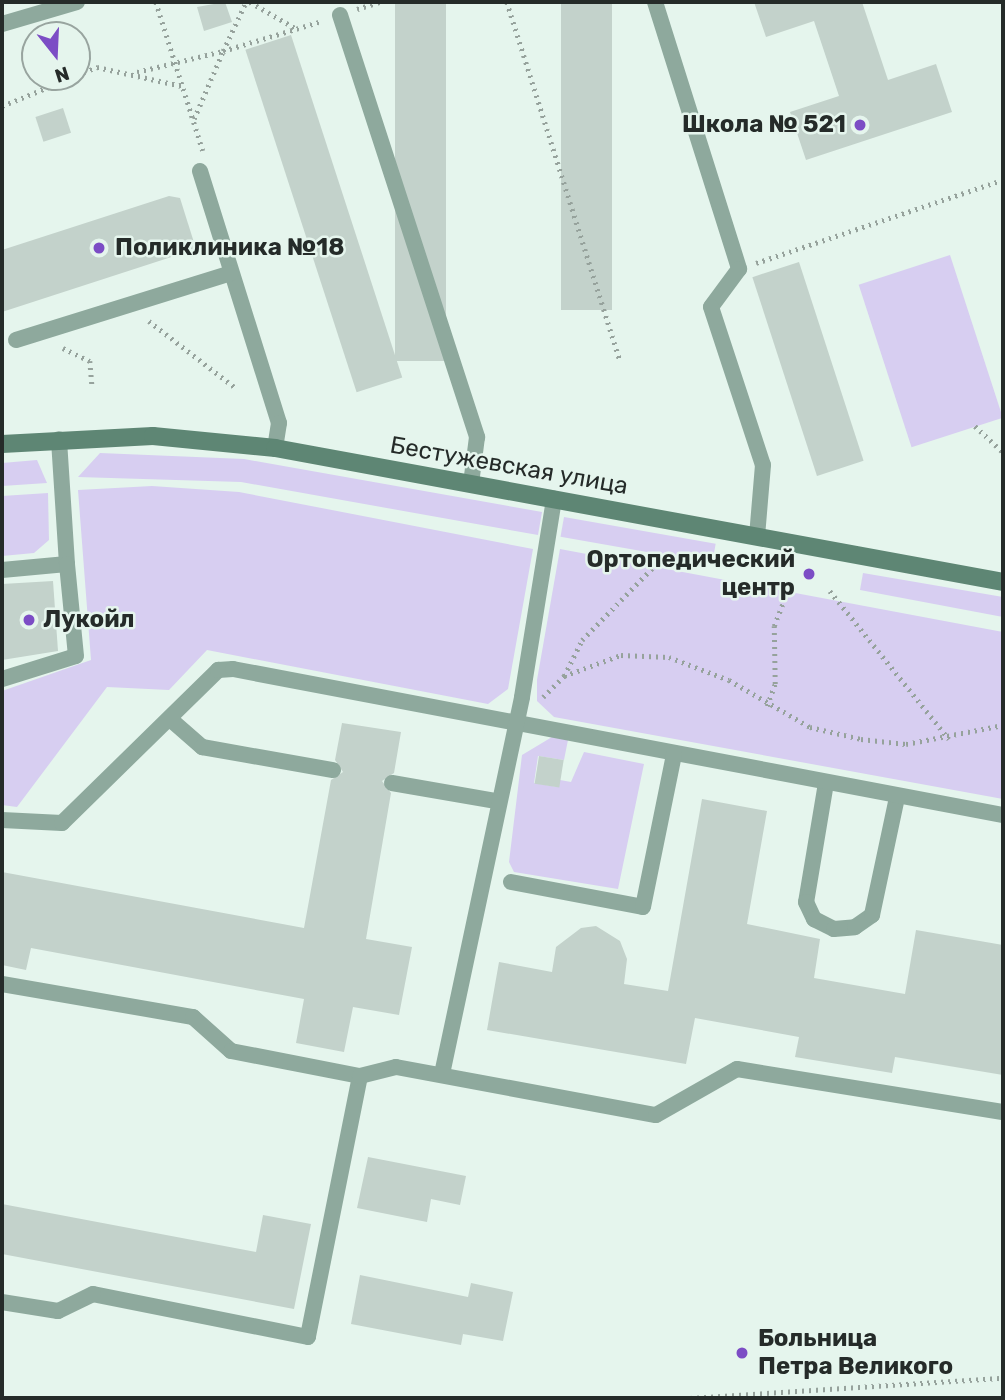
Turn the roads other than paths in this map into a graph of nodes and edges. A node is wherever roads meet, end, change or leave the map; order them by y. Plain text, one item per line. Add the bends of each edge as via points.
1 (77, 2) edge
2 (655, 2) edge
3 (340, 15) road end
4 (2, 24) edge
5 (200, 170) road end
6 (231, 273) junction
7 (16, 340) dead end
8 (58, 439) junction
9 (2, 444) edge
10 (275, 448) junction
11 (471, 484) junction
12 (554, 499) junction
13 (757, 537) junction
14 (67, 564) junction
15 (2, 570) edge
16 (1003, 582) edge
17 (2, 680) edge
18 (170, 719) junction
19 (514, 723) junction
20 (674, 754) junction
21 (333, 770) dead end
22 (393, 783) dead end
23 (826, 783) junction
24 (897, 797) junction
25 (496, 801) junction
26 (1003, 815) edge
27 (2, 820) edge
28 (511, 883) dead end
29 (2, 984) edge
30 (442, 1074) junction
31 (360, 1076) junction
32 (1003, 1112) edge
33 (2, 1302) edge

1 - 4 lane
2 - 13 lane via 739,269 711,307 763,465
3 - 11 lane via 477,437
5 - 6 lane
6 - 7 lane
6 - 10 lane via 279,423
8 - 9 street, Бестужевская улица
8 - 10 street, Бестужевская улица via 200,438
8 - 14 lane
10 - 11 street, Бестужевская улица
11 - 12 street, Бестужевская улица
12 - 13 street, Бестужевская улица
12 - 19 lane
13 - 16 street, Бестужевская улица
14 - 15 lane
14 - 17 lane via 76,656
18 - 19 lane via 218,670 233,669
18 - 21 lane via 202,747
18 - 27 lane via 62,823
19 - 20 lane
19 - 25 lane
20 - 23 lane
20 - 28 lane via 643,907
22 - 25 lane
23 - 24 lane
23 - 24 lane via 806,902 814,919 834,929 855,927 872,915
24 - 26 lane
25 - 30 lane
29 - 31 lane via 193,1017 231,1051
30 - 31 lane via 396,1066
30 - 32 lane via 656,1115 737,1069
31 - 33 lane via 308,1337 93,1294 58,1311

